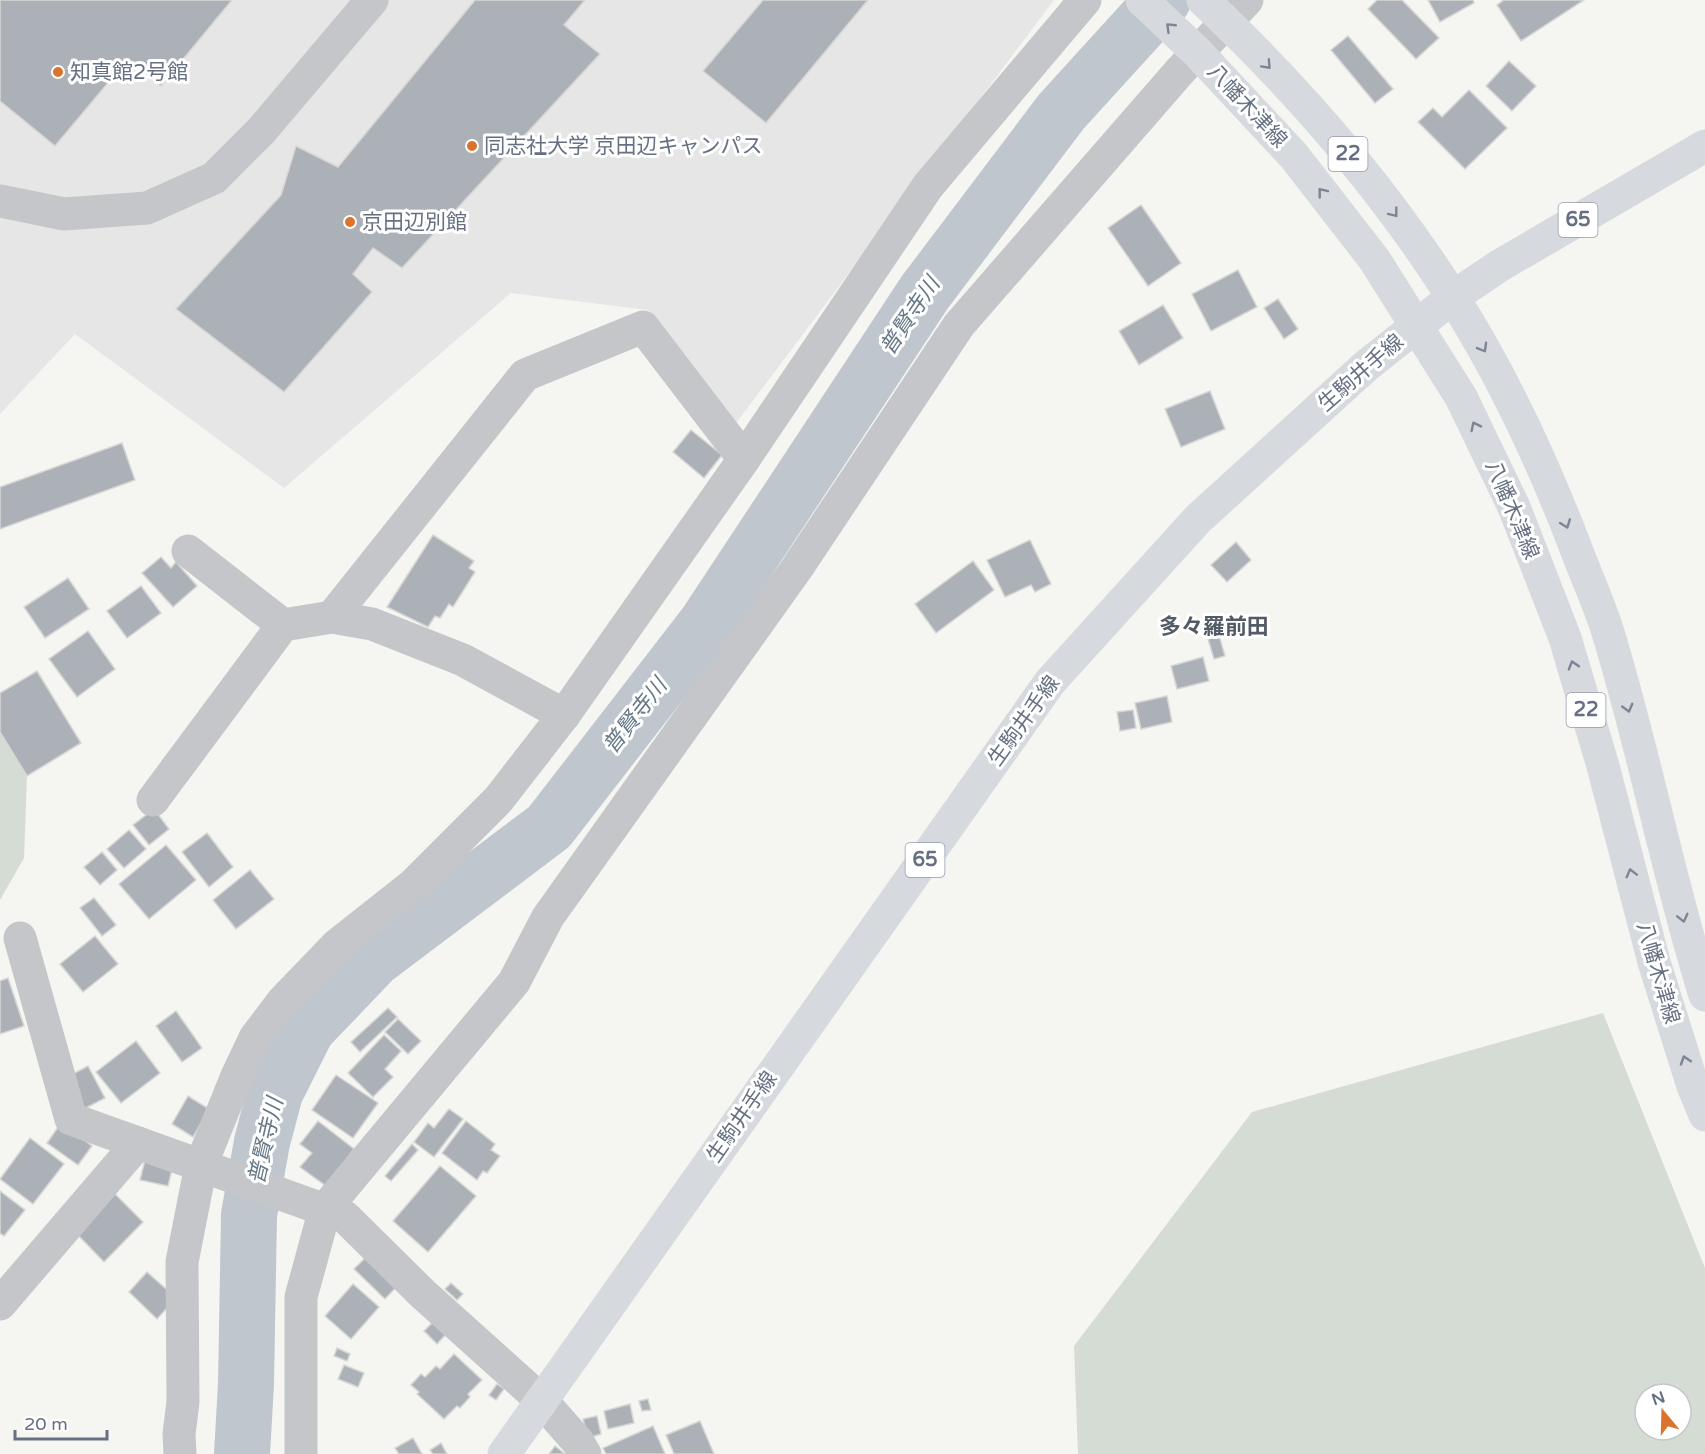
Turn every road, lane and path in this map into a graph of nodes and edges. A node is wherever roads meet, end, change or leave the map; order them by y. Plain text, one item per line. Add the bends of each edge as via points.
1 (372, 0) edge
2 (1085, 0) edge
3 (1142, 0) edge
4 (1203, 0) edge
5 (1237, 11) edge
6 (1198, 53) junction
7 (1705, 146) edge
8 (0, 201) edge
9 (1453, 297) junction
10 (1415, 326) junction
11 (744, 459) junction
12 (188, 551) dead end
13 (332, 617) junction
14 (283, 625) junction
15 (564, 715) junction
16 (153, 800) dead end
17 (20, 938) dead end
18 (1705, 995) edge
19 (1705, 1115) edge
20 (138, 1143) junction
21 (207, 1167) junction
22 (310, 1204) junction
23 (0, 1304) edge
24 (541, 1400) junction
25 (180, 1454) edge
26 (301, 1454) edge
27 (504, 1454) edge
28 (585, 1454) edge

1 - 8 street via 261,131 214,177 147,208 64,214
2 - 11 street via 928,186
6 -> 3 main road, 八幡木津線 / 22
4 - 5 main road, 八幡木津線 / 22
5 - 6 street
5 -> 9 main road, 八幡木津線 / 22 via 1410,233
10 -> 6 main road, 八幡木津線 / 22 via 1374,259 1293,156
6 - 22 street via 960,325 796,568 548,917 514,982
7 - 9 main road, 生駒井手線 / 65
9 - 10 main road, 生駒井手線 / 65
9 -> 18 main road, 八幡木津線 / 22 via 1499,376 1552,488 1605,625
19 -> 10 main road, 八幡木津線 / 22 via 1654,962 1565,638 1514,507 1461,397
10 - 24 main road, 生駒井手線 / 65 via 1198,519 1050,682
11 - 13 street via 643,327 525,375
11 - 15 street
12 - 14 street
13 - 14 street
13 - 15 street via 372,624 464,660
14 - 16 street
15 - 21 street via 489,808 413,885 337,945 283,1001 255,1038 237,1076
17 - 20 street via 71,1119
20 - 21 street
20 - 23 street
21 - 22 street
21 - 25 street via 182,1262
22 - 24 street via 345,1217 423,1294
22 - 26 street via 301,1297
24 - 27 main road, 生駒井手線 / 65
24 - 28 street

